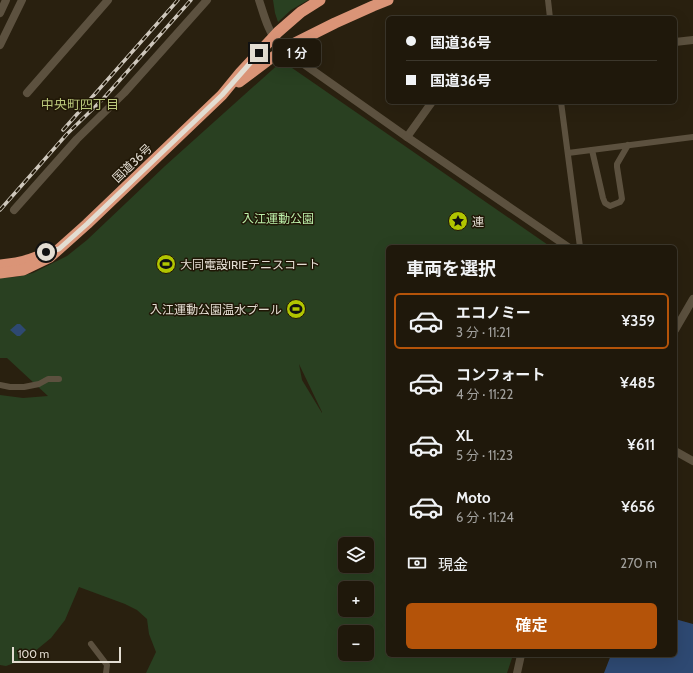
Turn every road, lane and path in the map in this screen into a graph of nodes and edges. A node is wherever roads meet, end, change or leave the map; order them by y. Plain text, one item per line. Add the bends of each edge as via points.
1 (6, 0) edge
2 (22, 0) edge
3 (108, 0) edge
4 (207, 0) edge
5 (259, 0) edge
6 (320, 0) edge
7 (388, 0) edge
8 (548, 0) edge
9 (0, 14) edge
10 (550, 16) edge
11 (693, 40) edge
12 (677, 42) edge
13 (0, 45) edge
14 (27, 93) dead end
15 (222, 95) junction
16 (431, 104) edge
17 (561, 104) edge
18 (407, 137) junction
19 (693, 137) edge
20 (628, 145) junction
21 (592, 150) junction
22 (568, 153) junction
23 (14, 210) dead end
24 (565, 245) edge
25 (580, 245) edge
26 (59, 249) junction
27 (0, 265) edge
28 (0, 274) edge
29 (693, 299) edge
30 (677, 321) edge
31 (59, 379) dead end
32 (0, 385) edge
33 (677, 452) edge
34 (693, 462) edge
35 (91, 644) dead end
36 (521, 657) edge
37 (106, 673) edge
38 (517, 673) edge

1 - 9 street
2 - 13 street
3 - 14 street
4 - 23 street
5 - 18 street via 269,30 278,44
6 - 15 highway, 国道36号 via 278,32
7 - 15 highway, 国道36号 via 291,45
8 - 10 street
11 - 12 street
15 - 26 highway, 国道36号
16 - 18 street
17 - 22 street
18 - 24 street
19 - 20 street
20 - 21 street
20 - 21 street via 617,164 622,199 610,206 603,198
21 - 22 street
22 - 25 street
26 - 27 highway, 国道36号 via 30,260
26 - 28 highway, 国道36号 via 35,265
29 - 30 street
31 - 32 street via 48,379 24,387
33 - 34 street
35 - 37 street via 106,665
36 - 38 street

